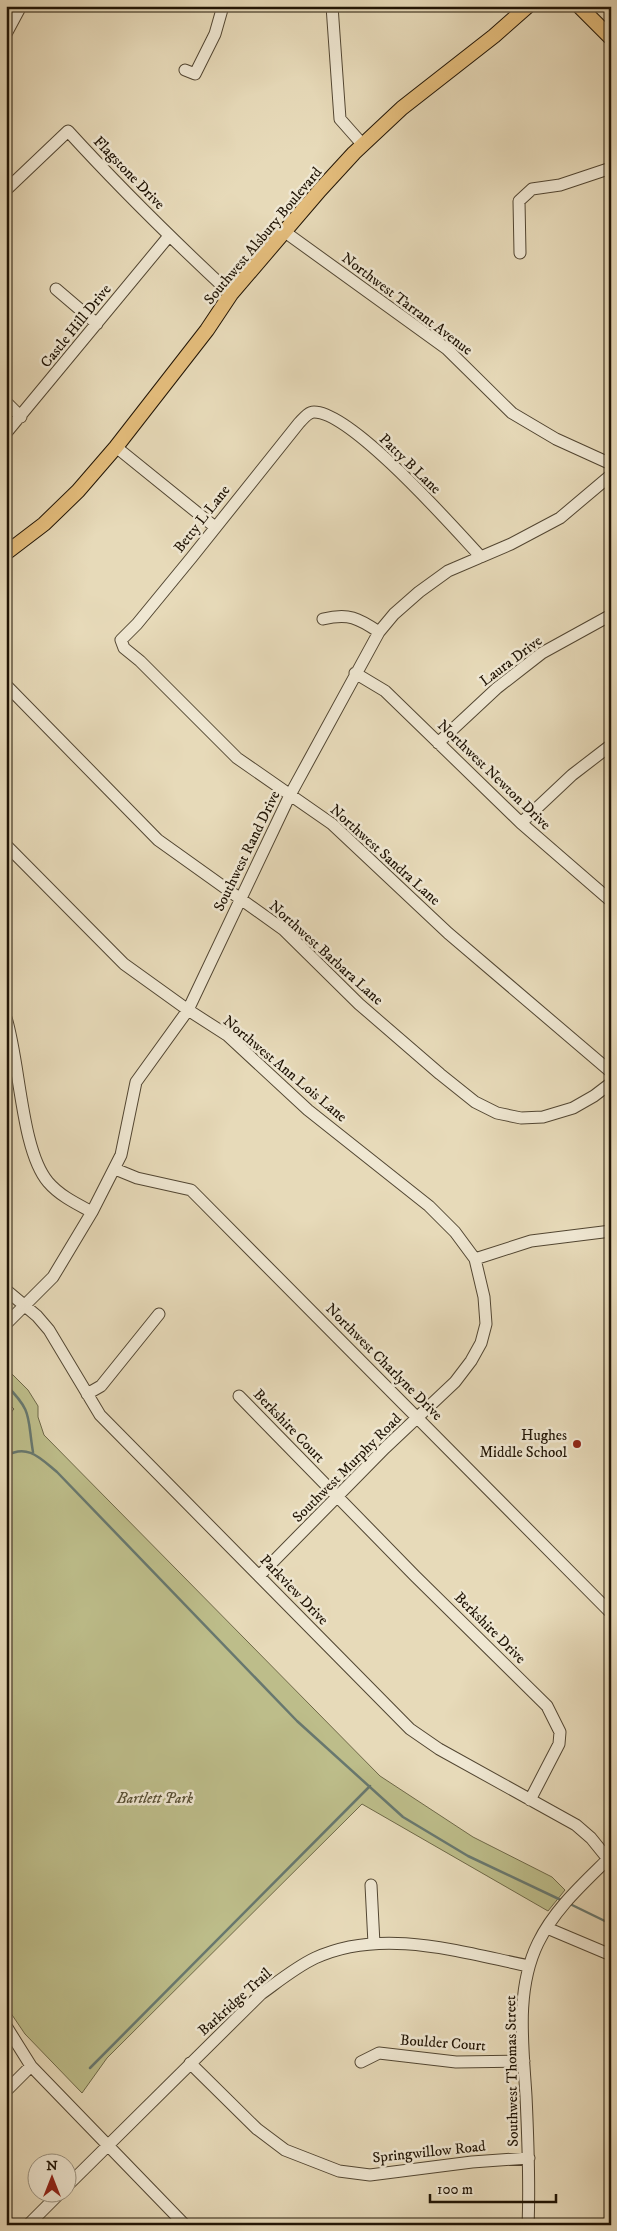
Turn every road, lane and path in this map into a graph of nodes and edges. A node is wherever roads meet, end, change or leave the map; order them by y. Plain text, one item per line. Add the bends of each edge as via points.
1 (21, 6) edge
2 (223, 6) edge
3 (332, 6) edge
4 (528, 6) edge
5 (579, 6) edge
6 (6, 34) edge
7 (611, 38) edge
8 (185, 70) dead end
9 (363, 145) junction
10 (611, 168) edge
11 (6, 190) edge
12 (285, 232) junction
13 (169, 236) junction
14 (520, 253) dead end
15 (56, 289) dead end
16 (231, 294) junction
17 (97, 324) junction
18 (6, 402) edge
19 (307, 415) joint
20 (21, 416) junction
21 (6, 434) edge
22 (116, 447) junction
23 (611, 464) edge
24 (611, 475) edge
25 (215, 527) junction
26 (6, 553) edge
27 (481, 557) junction
28 (611, 615) edge
29 (323, 619) dead end
30 (379, 632) junction
31 (121, 640) joint
32 (355, 673) junction
33 (6, 685) edge
34 (438, 743) junction
35 (611, 745) edge
36 (290, 795) junction
37 (521, 823) junction
38 (6, 845) edge
39 (240, 897) junction
40 (611, 901) edge
41 (188, 1010) junction
42 (6, 1018) edge
43 (611, 1072) edge
44 (611, 1083) edge
45 (115, 1169) junction
46 (92, 1212) junction
47 (611, 1231) edge
48 (474, 1260) junction
49 (6, 1290) edge
50 (25, 1306) junction
51 (159, 1314) dead end
52 (6, 1324) edge
53 (87, 1394) junction
54 (239, 1396) dead end
55 (418, 1418) junction
56 (338, 1498) junction
57 (259, 1576) junction
58 (611, 1613) edge
59 (530, 1800) junction
60 (610, 1857) edge
61 (370, 1885) dead end
62 (547, 1928) junction
63 (374, 1944) junction
64 (611, 1954) edge
65 (529, 1966) junction
66 (6, 2026) edge
67 (524, 2061) junction
68 (361, 2062) dead end
69 (190, 2063) junction
70 (31, 2066) junction
71 (6, 2091) edge
72 (108, 2145) junction
73 (528, 2158) junction
74 (78, 2175) edge
75 (49, 2204) edge
76 (28, 2225) edge
77 (185, 2225) edge
78 (528, 2225) edge

1 - 6 street
2 - 8 street via 215,34 194,74
3 - 9 street via 340,119
4 - 9 main road, Southwest Alsbury Boulevard via 402,108
5 - 7 main road
9 - 12 main road, Southwest Alsbury Boulevard
10 - 14 street via 577,180 532,189 519,201
11 - 13 street, Flagstone Drive via 68,131
12 - 16 main road, Southwest Alsbury Boulevard
12 - 23 street, Northwest Tarrant Avenue via 447,349 512,413 556,439
13 - 16 street, Flagstone Drive
13 - 17 street, Castle Hill Drive
15 - 17 street
16 - 22 main road, Southwest Alsbury Boulevard
17 - 20 street, Castle Hill Drive
18 - 20 street
19 - 25 street, Betty L Lane
19 - 27 street, Patty B Lane via 314,412 334,417 347,427 428,500
20 - 21 street, Castle Hill Drive
22 - 25 street
22 - 26 main road, Southwest Alsbury Boulevard via 44,524
24 - 27 street, Southwest Rand Drive via 560,518
25 - 31 street, Betty L Lane
27 - 30 street, Southwest Rand Drive via 448,571 434,581 394,614
28 - 34 street, Laura Drive via 542,653 497,688
29 - 30 street via 355,617
30 - 32 street, Southwest Rand Drive
31 - 36 street, Northwest Sandra Lane via 124,648 236,758
32 - 34 street, Northwest Newton Drive via 385,691
32 - 36 street, Southwest Rand Drive
33 - 39 street, Northwest Barbara Lane via 158,840
34 - 37 street, Northwest Newton Drive
35 - 37 street via 572,775
36 - 39 street, Southwest Rand Drive
36 - 43 street, Northwest Sandra Lane via 332,824 448,933
37 - 40 street, Northwest Newton Drive
38 - 41 street, Northwest Ann Lois Lane via 124,964
39 - 41 street, Southwest Rand Drive
39 - 44 street, Northwest Barbara Lane via 284,930 359,1004 475,1102 521,1118 542,1117 573,1108
41 - 45 street, Southwest Rand Drive via 136,1082 125,1141
41 - 48 street, Northwest Ann Lois Lane via 227,1035 308,1110 429,1206 454,1232
42 - 46 street via 26,1123 38,1166 59,1193
45 - 46 street, Southwest Rand Drive
45 - 55 street, Northwest Charlyne Drive via 137,1178 191,1190
46 - 50 street, Southwest Rand Drive via 54,1277
47 - 48 street via 531,1241
48 - 55 street, Southwest Murphy Road via 484,1297 486,1324 481,1343 455,1382
49 - 50 street, Parkview Drive
50 - 52 street, Southwest Rand Drive
50 - 53 street, Parkview Drive via 49,1330
51 - 53 street via 101,1386
53 - 57 street, Parkview Drive via 115,1430
54 - 56 street, Berkshire Court
55 - 56 street, Southwest Murphy Road
55 - 58 street, Northwest Charlyne Drive
56 - 57 street, Southwest Murphy Road
56 - 59 street, Berkshire Drive via 547,1706 560,1732 559,1744
57 - 59 street, Parkview Drive via 410,1728 438,1749
59 - 60 street, Parkview Drive via 576,1825
60 - 62 street, Southwest Thomas Street via 570,1897
61 - 63 street
62 - 64 street
62 - 65 street, Southwest Thomas Street
63 - 65 street, Barkridge Trail via 418,1944
63 - 69 street, Barkridge Trail via 356,1945 297,1968 261,1994
65 - 67 street, Southwest Thomas Street via 523,2004
66 - 70 street
67 - 68 street, Boulder Court via 456,2062 379,2053
67 - 73 street, Southwest Thomas Street
69 - 72 street, Barkridge Trail
69 - 73 street, Springwillow Road via 257,2129 285,2150 340,2171 370,2175
70 - 71 street
70 - 72 street
72 - 74 street, Barkridge Trail
72 - 77 street
73 - 78 street, Southwest Thomas Street
75 - 76 street

